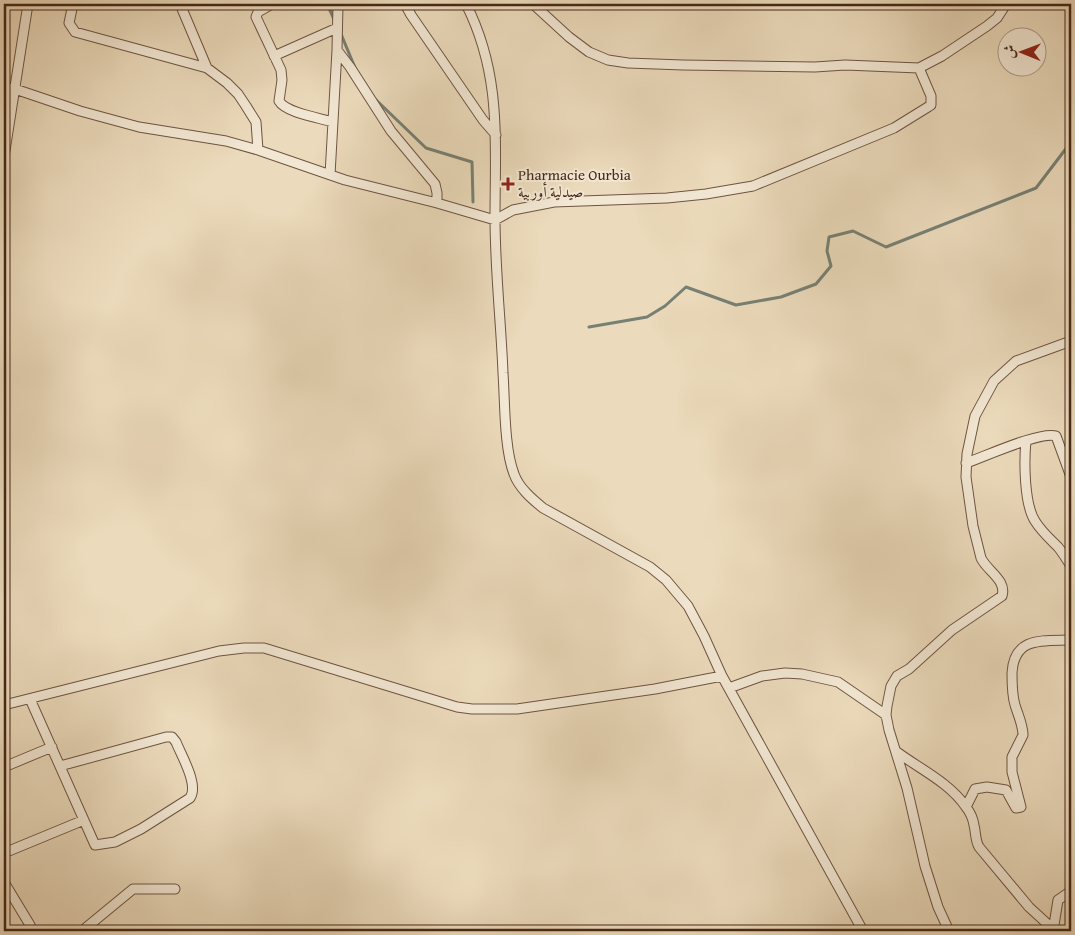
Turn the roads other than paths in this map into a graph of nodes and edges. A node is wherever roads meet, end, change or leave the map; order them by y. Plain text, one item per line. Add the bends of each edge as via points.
1 (28, 4) edge
2 (73, 4) edge
3 (180, 4) edge
4 (272, 4) edge
5 (338, 4) edge
6 (405, 4) edge
7 (466, 4) edge
8 (533, 4) edge
9 (1006, 4) edge
10 (337, 28) junction
11 (337, 50) junction
12 (274, 56) junction
13 (207, 68) junction
14 (919, 68) junction
15 (4, 88) edge
16 (15, 89) junction
17 (333, 122) junction
18 (496, 135) junction
19 (258, 150) junction
20 (4, 156) edge
21 (330, 175) junction
22 (437, 203) junction
23 (495, 220) junction
24 (1071, 341) edge
25 (1026, 441) junction
26 (966, 464) junction
27 (1071, 478) edge
28 (1071, 566) edge
29 (1071, 640) edge
30 (722, 676) junction
31 (729, 688) junction
32 (30, 699) junction
33 (4, 705) edge
34 (886, 714) junction
35 (52, 747) junction
36 (897, 752) junction
37 (60, 766) junction
38 (4, 767) edge
39 (966, 807) junction
40 (84, 820) junction
41 (1071, 822) edge
42 (1071, 830) edge
43 (4, 853) edge
44 (4, 882) edge
45 (175, 889) dead end
46 (1071, 891) edge
47 (1053, 930) edge
48 (24, 931) edge
49 (82, 931) edge
50 (863, 931) edge
51 (949, 931) edge

1 - 16 street
2 - 13 street via 69,23 75,32
3 - 13 street
4 - 12 street via 258,12 256,17
5 - 10 street
6 - 18 street
7 - 18 street via 488,64
8 - 14 street via 589,52 608,60 683,65
9 - 14 street via 987,26
10 - 11 street
10 - 12 street
11 - 17 street
11 - 22 street via 391,130 435,184
12 - 17 street via 282,80 281,104 293,111
13 - 19 street via 227,83 256,122
14 - 23 street via 931,96 931,105 886,132 753,186 676,197 554,202 513,210
15 - 16 street
16 - 19 street via 139,127 203,136
16 - 20 street
17 - 21 street
18 - 23 street
19 - 21 street
21 - 22 street
22 - 23 street
23 - 30 street via 509,459 514,476 543,508 650,567 666,580 688,606
24 - 26 street via 1016,361 994,380 976,416
25 - 26 street
25 - 27 street via 1047,434 1056,436
25 - 28 street via 1031,514
26 - 34 street via 973,526 981,558 1000,581 1002,596 952,630 897,676 891,686
29 - 39 street via 1026,644 1015,657 1014,703 1023,735 1012,757 1012,772 1021,807 1016,808 1006,790 987,786 975,789
30 - 31 street
30 - 32 street via 517,709 472,709 264,648 244,648 219,651
31 - 34 street via 762,676 802,674 838,682
31 - 50 street
32 - 33 street
32 - 35 street
34 - 36 street
35 - 37 street
35 - 38 street
36 - 39 street via 951,791
36 - 51 street via 925,866
37 - 40 street
37 - 40 street via 166,737 172,737 176,742 193,785 190,798 115,842 95,845
39 - 47 street via 979,847 1029,907
40 - 43 street
41 - 42 street
44 - 48 street via 30,925
45 - 49 street via 133,889
46 - 47 street via 1058,900

